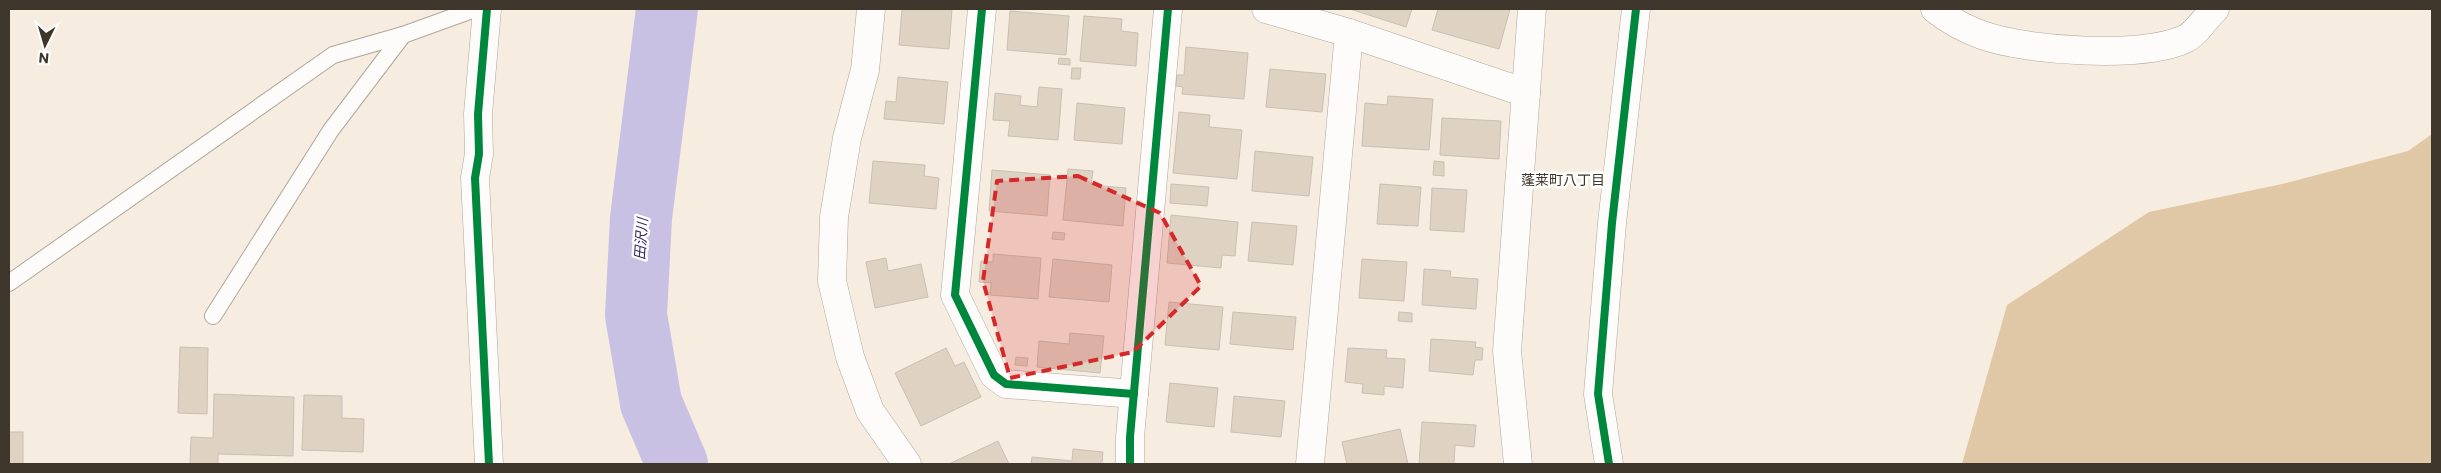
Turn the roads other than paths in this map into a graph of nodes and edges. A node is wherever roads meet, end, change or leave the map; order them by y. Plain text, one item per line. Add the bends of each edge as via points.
1 (475, 9) edge
2 (487, 9) edge
3 (870, 9) edge
4 (982, 9) edge
5 (1168, 9) edge
6 (1266, 9) edge
7 (1532, 9) edge
8 (1636, 9) edge
9 (1935, 9) edge
10 (2214, 9) edge
11 (1349, 33) junction
12 (403, 35) junction
13 (1526, 93) junction
14 (9, 283) edge
15 (213, 316) dead end
16 (1134, 394) junction
17 (489, 464) edge
18 (907, 464) edge
19 (1130, 464) edge
20 (1310, 464) edge
21 (1518, 464) edge
22 (1609, 464) edge

1 - 12 lane
2 - 17 street via 475,178
3 - 18 street via 865,70 847,138 834,217 832,281 850,357 870,411
4 - 16 street via 955,295 994,375 1006,384
5 - 16 street
6 - 11 street
7 - 13 street
8 - 22 street via 1612,223 1598,394
9 - 10 street via 1958,25 1984,36 2041,47 2097,51 2156,48 2187,38
11 - 13 street
11 - 20 street
12 - 14 lane via 333,55
12 - 15 lane via 331,130
13 - 21 street via 1507,351
16 - 19 street

